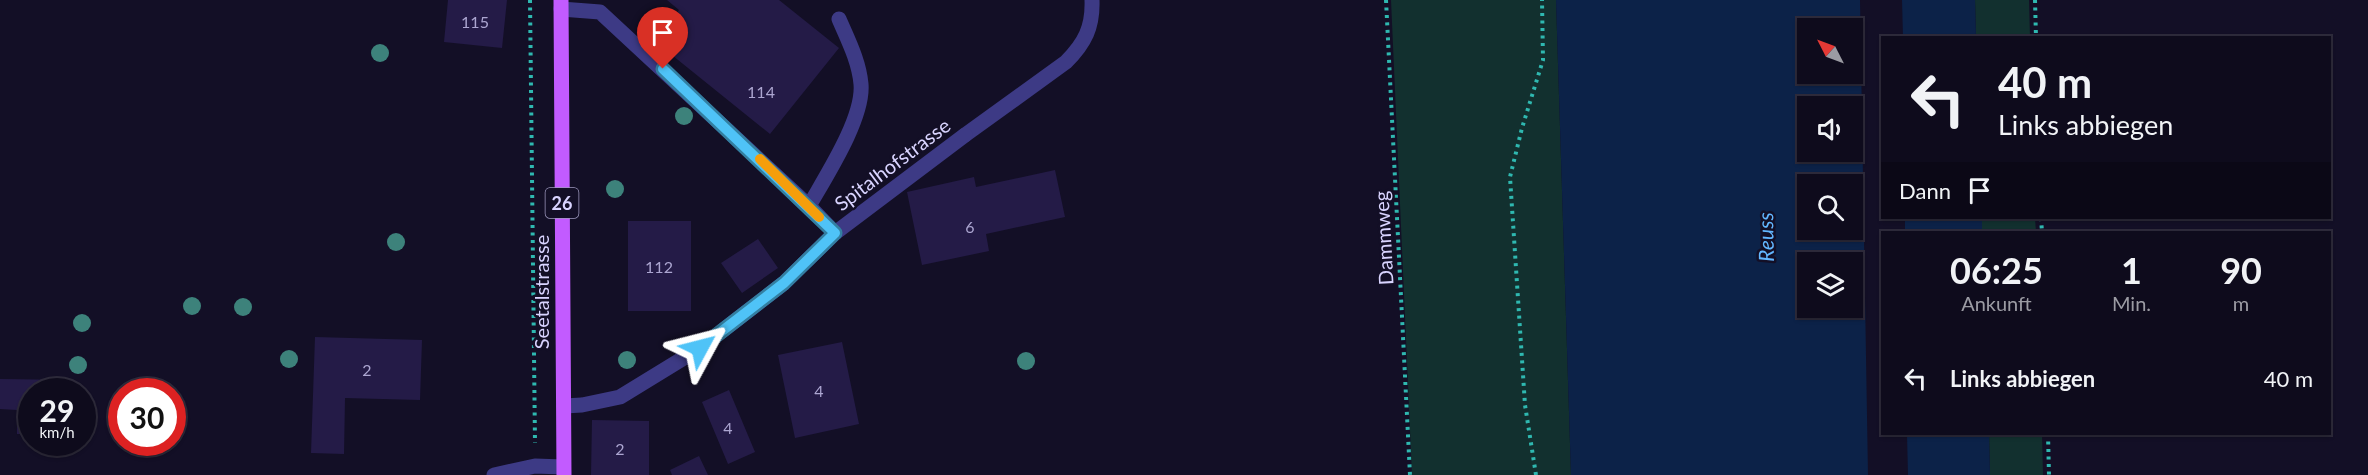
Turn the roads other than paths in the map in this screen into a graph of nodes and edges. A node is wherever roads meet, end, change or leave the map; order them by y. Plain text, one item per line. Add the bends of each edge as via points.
1 (1092, 0) edge
2 (561, 4) edge
3 (839, 19) dead end
4 (809, 206) junction
5 (835, 233) junction
6 (564, 406) junction
7 (564, 471) edge
8 (494, 475) edge

1 - 5 street, Spitalhofstrasse via 1090,31 1066,62
2 - 4 street via 600,12
2 - 6 main road, Seetalstrasse / 26
3 - 4 street via 857,61 859,106 839,153
4 - 5 street
5 - 6 street, Spitalhofstrasse via 784,283 700,348 620,397
6 - 7 main road, Seetalstrasse / 26
7 - 8 street via 536,466

